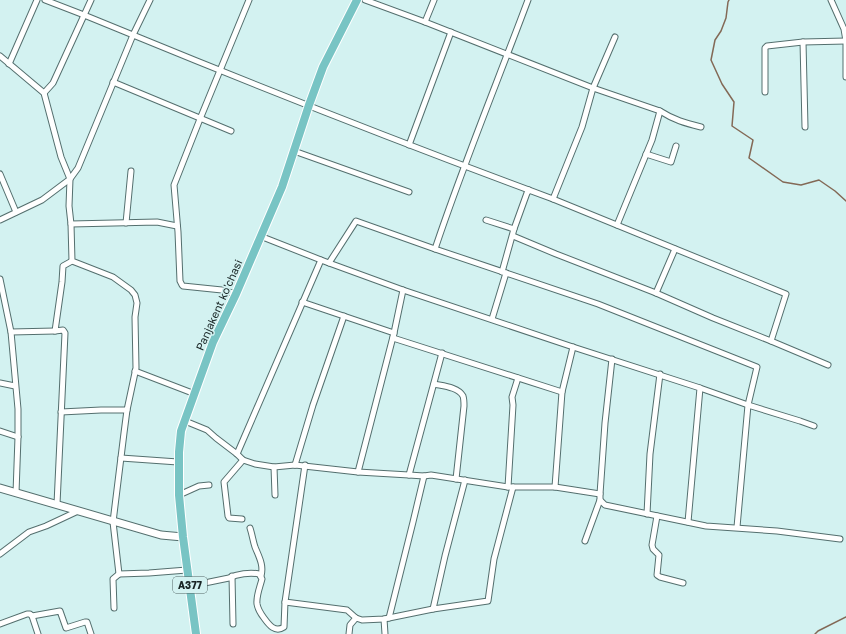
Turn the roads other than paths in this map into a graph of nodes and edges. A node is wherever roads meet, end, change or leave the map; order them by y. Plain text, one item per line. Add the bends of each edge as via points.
1 (37, 0) edge
2 (45, 0) edge
3 (91, 0) edge
4 (150, 0) edge
5 (250, 0) edge
6 (357, 0) edge
7 (365, 0) edge
8 (434, 0) edge
9 (528, 0) edge
10 (831, 0) edge
11 (84, 15) junction
12 (425, 22) junction
13 (845, 29) edge
14 (451, 32) junction
15 (133, 35) junction
16 (615, 37) dead end
17 (846, 41) edge
18 (803, 42) junction
19 (508, 55) junction
20 (0, 56) edge
21 (9, 64) junction
22 (220, 70) junction
23 (846, 77) edge
24 (113, 82) junction
25 (594, 88) junction
26 (765, 92) dead end
27 (44, 93) junction
28 (309, 105) junction
29 (660, 111) junction
30 (200, 119) junction
31 (702, 127) dead end
32 (805, 127) dead end
33 (231, 131) dead end
34 (409, 145) junction
35 (676, 146) dead end
36 (294, 151) junction
37 (646, 154) junction
38 (464, 166) junction
39 (130, 171) dead end
40 (0, 174) edge
41 (70, 179) junction
42 (529, 190) junction
43 (409, 192) dead end
44 (553, 199) junction
45 (16, 212) junction
46 (0, 220) edge
47 (486, 220) dead end
48 (126, 222) junction
49 (70, 224) junction
50 (617, 225) junction
51 (177, 226) junction
52 (514, 229) junction
53 (260, 236) junction
54 (513, 236) junction
55 (435, 249) junction
56 (675, 249) junction
57 (321, 260) junction
58 (72, 261) junction
59 (329, 263) junction
60 (504, 273) junction
61 (0, 279) edge
62 (403, 290) junction
63 (656, 292) junction
64 (236, 294) junction
65 (302, 302) junction
66 (344, 316) junction
67 (492, 319) junction
68 (55, 331) junction
69 (11, 332) junction
70 (394, 333) junction
71 (771, 341) junction
72 (573, 347) junction
73 (442, 353) junction
74 (612, 359) junction
75 (828, 365) dead end
76 (135, 371) junction
77 (660, 374) junction
78 (518, 378) junction
79 (0, 382) edge
80 (434, 384) junction
81 (15, 386) junction
82 (700, 388) junction
83 (562, 392) junction
84 (195, 394) junction
85 (748, 405) junction
86 (127, 410) junction
87 (61, 412) junction
88 (185, 421) junction
89 (814, 426) dead end
90 (0, 431) edge
91 (18, 437) junction
92 (237, 454) junction
93 (121, 458) junction
94 (243, 460) junction
95 (178, 462) junction
96 (296, 465) junction
97 (305, 466) junction
98 (274, 467) junction
99 (358, 472) junction
100 (409, 475) junction
101 (424, 476) junction
102 (456, 479) junction
103 (465, 480) junction
104 (208, 485) dead end
105 (511, 487) junction
106 (555, 487) junction
107 (0, 488) edge
108 (16, 493) junction
109 (179, 495) junction
110 (275, 495) dead end
111 (600, 497) junction
112 (57, 504) junction
113 (78, 511) junction
114 (647, 514) junction
115 (657, 516) junction
116 (242, 519) dead end
117 (113, 522) junction
118 (688, 522) junction
119 (737, 527) junction
120 (250, 528) dead end
121 (183, 537) junction
122 (840, 538) dead end
123 (585, 541) dead end
124 (0, 554) edge
125 (187, 570) junction
126 (118, 574) junction
127 (232, 576) junction
128 (261, 576) junction
129 (683, 583) dead end
130 (190, 586) junction
131 (286, 602) junction
132 (114, 608) dead end
133 (433, 609) junction
134 (32, 616) junction
135 (356, 618) junction
136 (386, 618) junction
137 (0, 624) edge
138 (233, 624) dead end
139 (278, 632) edge
140 (38, 634) edge
141 (92, 634) edge
142 (196, 634) edge
143 (349, 634) edge
144 (385, 634) edge

1 - 21 street
2 - 11 street
3 - 11 street
4 - 15 street
5 - 22 street
6 - 28 main road, Panjakent ko'chasi via 323,67
7 - 12 street
8 - 12 street
9 - 19 street
10 - 13 street
11 - 15 street
11 - 27 street via 53,83
12 - 14 street
13 - 17 street
14 - 19 street
14 - 34 street
15 - 22 street
15 - 24 street
16 - 25 street
17 - 18 street
17 - 23 street
18 - 26 street via 765,48
18 - 32 street
19 - 25 street
19 - 38 street
20 - 21 street
21 - 27 street
22 - 28 street
22 - 30 street
24 - 30 street
24 - 41 street via 78,168
25 - 29 street
25 - 44 street via 582,127
27 - 41 street via 61,157
28 - 34 street
28 - 36 main road, Panjakent ko'chasi
29 - 31 street via 684,123
29 - 37 street
30 - 33 street
30 - 51 street via 174,185
34 - 38 street
35 - 37 street via 671,162
36 - 43 street
36 - 53 main road, Panjakent ko'chasi via 282,187
37 - 50 street
38 - 42 street
38 - 55 street
39 - 48 street
40 - 45 street
41 - 45 street via 42,200
41 - 49 street
42 - 44 street
42 - 52 street
44 - 50 street
45 - 46 street
47 - 52 street
48 - 49 street
48 - 51 street via 157,222
49 - 58 street
50 - 56 street
51 - 64 street via 182,285
52 - 54 street
53 - 57 street
53 - 64 main road, Panjakent ko'chasi
54 - 60 street
54 - 63 street
55 - 59 street via 356,221
55 - 60 street
56 - 63 street
56 - 71 street via 786,294
57 - 59 street
57 - 65 street
58 - 68 street via 63,266
58 - 76 street via 113,277 135,295
59 - 62 street
60 - 67 street
60 - 85 street via 598,304 757,367
61 - 69 street
62 - 67 street
62 - 70 street
63 - 71 street
64 - 84 main road, Panjakent ko'chasi via 213,342
65 - 66 street
65 - 92 street
66 - 70 street
66 - 96 street via 313,405
67 - 72 street
68 - 69 street
68 - 87 street via 62,330 64,333
69 - 81 street
70 - 73 street via 393,338
70 - 99 street
71 - 75 street
72 - 74 street
72 - 83 street
73 - 78 street
73 - 80 street
74 - 77 street
74 - 111 street
76 - 84 street
76 - 86 street
77 - 82 street
77 - 114 street via 650,454
78 - 83 street
78 - 105 street via 512,397
79 - 81 street
80 - 100 street
80 - 102 street via 456,390 464,398
81 - 91 street
82 - 85 street
82 - 118 street
83 - 106 street
84 - 88 main road, Panjakent ko'chasi
85 - 89 street
85 - 119 street
86 - 87 street
86 - 93 street
87 - 112 street
88 - 92 street via 208,430
88 - 95 main road, Panjakent ko'chasi via 181,431
90 - 91 street
91 - 108 street
92 - 94 street
93 - 95 street
93 - 117 street
94 - 98 street
94 - 116 street via 224,482 228,516
95 - 109 main road, Panjakent ko'chasi
96 - 97 street
96 - 98 street
97 - 99 street
97 - 131 street
98 - 110 street
99 - 100 street
100 - 101 street
101 - 102 street
101 - 136 street via 414,522
102 - 103 street
103 - 105 street
103 - 133 street
104 - 109 street
105 - 106 street
105 - 133 street via 494,560 488,601
106 - 111 street
107 - 108 main road
108 - 112 main road
109 - 121 main road, Panjakent ko'chasi
111 - 114 street via 605,504
111 - 123 street
112 - 113 main road
113 - 117 main road
113 - 124 street via 29,532
114 - 115 street
115 - 118 street
115 - 129 street via 652,545 659,554 657,575
117 - 121 main road via 161,535
117 - 126 street
118 - 119 street via 706,526
119 - 122 street
120 - 128 street via 261,561
121 - 125 main road, Panjakent ko'chasi / A377
125 - 126 street
125 - 130 main road, Panjakent ko'chasi / A377
126 - 132 street via 113,579
127 - 128 street via 258,573
127 - 130 street
127 - 138 street
128 - 139 street via 257,603 259,611 270,627
130 - 142 main road, Panjakent ko'chasi / A377
131 - 135 street via 347,610
131 - 139 street via 284,627
133 - 136 street
134 - 137 street via 27,614
134 - 140 street
134 - 141 street via 60,611 66,628 87,622
135 - 136 street
135 - 143 street via 350,626
136 - 144 street

